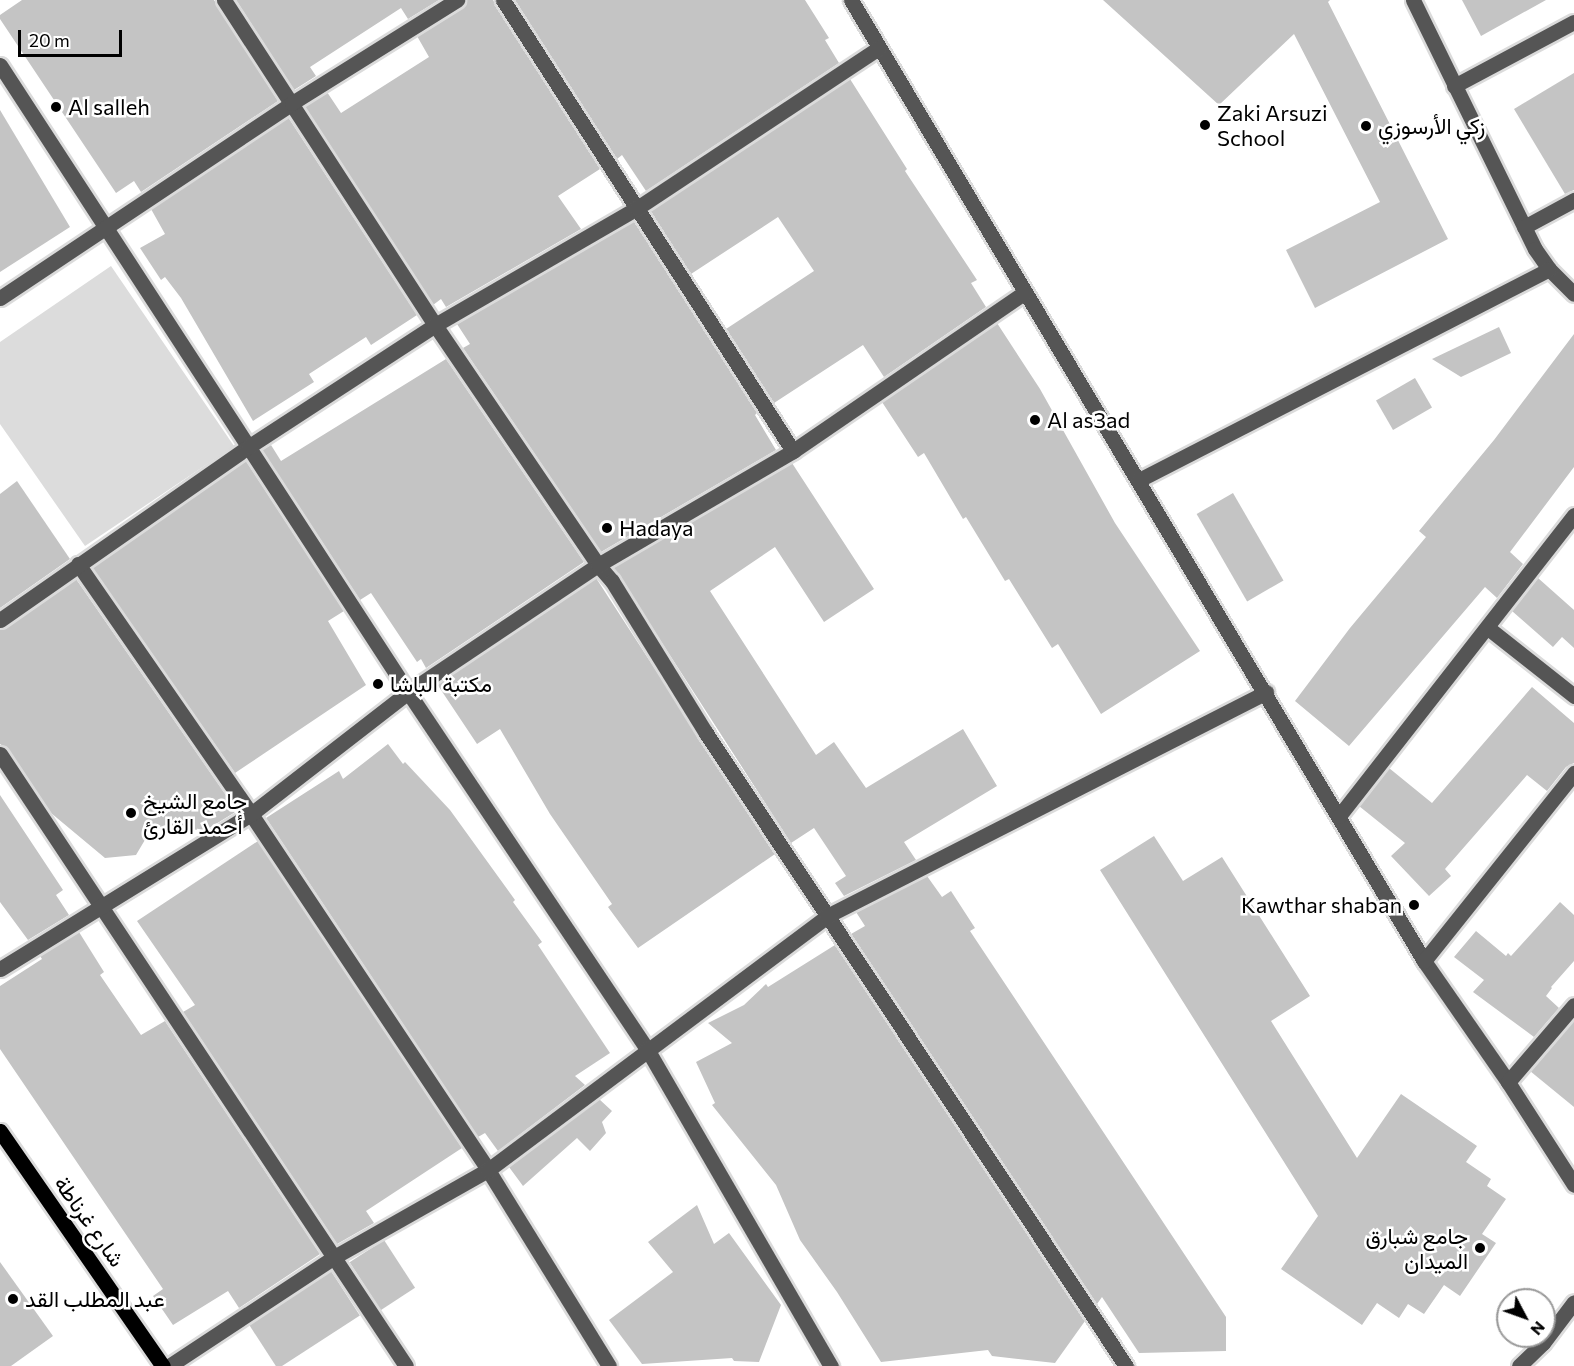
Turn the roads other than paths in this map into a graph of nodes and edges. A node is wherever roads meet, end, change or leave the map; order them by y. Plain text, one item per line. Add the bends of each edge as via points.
1 (224, 0) edge
2 (457, 0) edge
3 (503, 0) edge
4 (851, 0) edge
5 (1413, 0) edge
6 (1574, 22) edge
7 (879, 48) junction
8 (0, 65) edge
9 (1454, 86) junction
10 (292, 103) junction
11 (1574, 200) edge
12 (637, 208) junction
13 (1524, 227) junction
14 (106, 228) junction
15 (1549, 269) junction
16 (1025, 292) junction
17 (1574, 294) edge
18 (0, 298) edge
19 (435, 326) junction
20 (248, 447) junction
21 (793, 451) junction
22 (1139, 480) junction
23 (1574, 515) edge
24 (78, 564) junction
25 (598, 565) junction
26 (0, 620) edge
27 (1488, 628) junction
28 (408, 692) junction
29 (1266, 692) junction
30 (1574, 696) edge
31 (0, 754) edge
32 (1574, 773) edge
33 (251, 814) junction
34 (1339, 816) junction
35 (99, 905) junction
36 (827, 916) junction
37 (1424, 961) junction
38 (0, 969) edge
39 (1574, 1005) edge
40 (647, 1049) junction
41 (1508, 1082) junction
42 (0, 1131) edge
43 (488, 1170) junction
44 (1574, 1185) edge
45 (334, 1257) junction
46 (1574, 1302) edge
47 (164, 1366) edge
48 (168, 1366) edge
49 (406, 1366) edge
50 (609, 1366) edge
51 (831, 1366) edge
52 (1126, 1366) edge
53 (1520, 1366) edge

1 - 10 street
2 - 10 street
3 - 12 street
4 - 7 street
5 - 9 street
6 - 9 street
7 - 12 street
7 - 16 street
8 - 14 street
9 - 13 street
10 - 14 street
10 - 19 street
11 - 13 street
12 - 19 street
12 - 21 street
13 - 15 street
14 - 18 street
14 - 20 street
15 - 17 street
15 - 22 street
16 - 21 street
16 - 22 street
19 - 20 street
19 - 25 street
20 - 24 street
20 - 28 street
21 - 25 street
22 - 29 street
23 - 27 street
24 - 26 street
24 - 33 street
25 - 28 street
25 - 36 street
27 - 30 street
27 - 34 street
28 - 33 street
28 - 40 street
29 - 34 street
29 - 36 street
31 - 35 street
32 - 37 street
33 - 35 street
33 - 43 street
34 - 37 street
35 - 38 street
35 - 45 street
36 - 40 street
36 - 52 street
37 - 41 street
39 - 41 street
40 - 43 street
40 - 51 street
41 - 44 street
42 - 47 main road, شارع غرناطة
43 - 45 street
43 - 50 street
45 - 48 street
45 - 49 street
46 - 53 street

